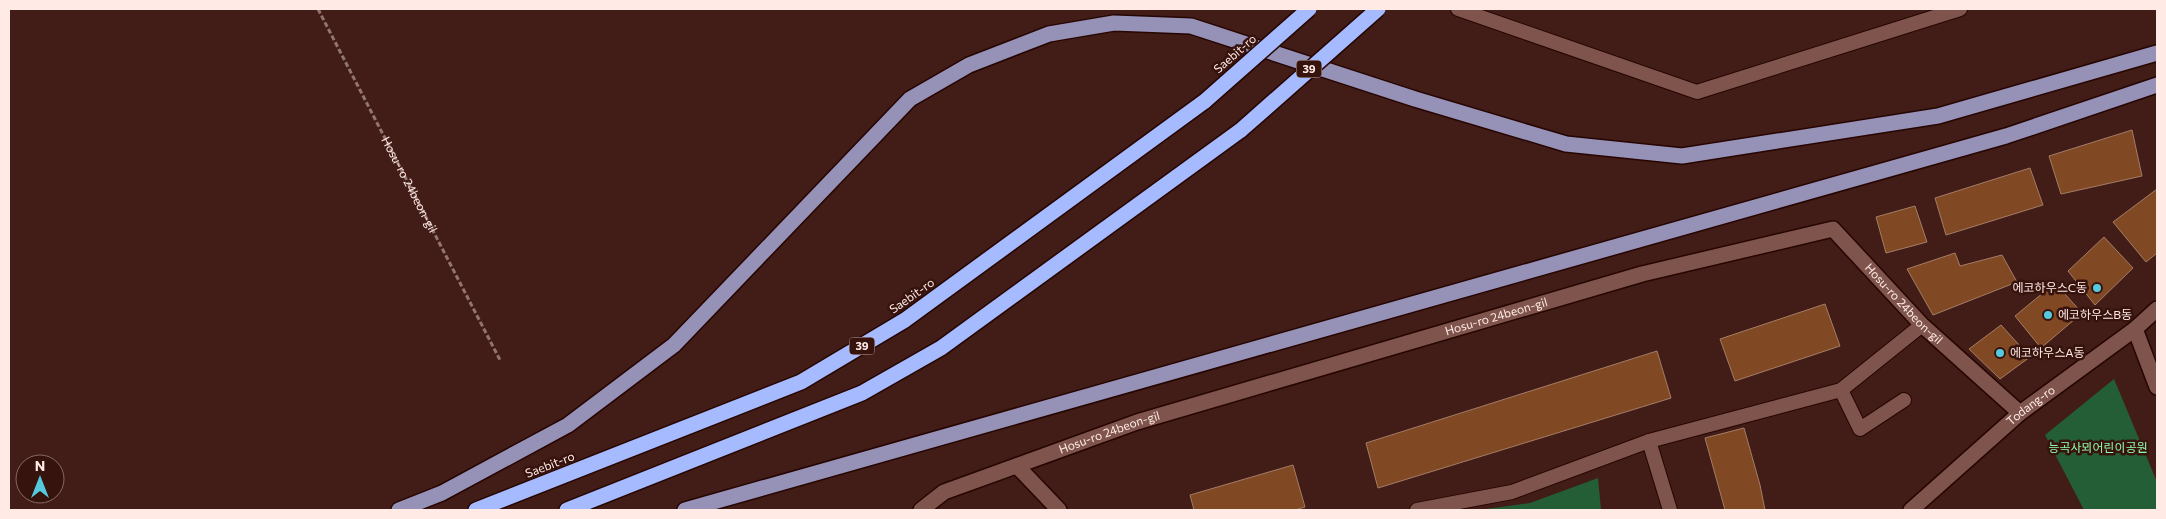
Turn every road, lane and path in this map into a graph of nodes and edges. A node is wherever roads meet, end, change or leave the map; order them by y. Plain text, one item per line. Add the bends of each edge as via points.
1 (318, 9) edge
2 (1309, 9) edge
3 (1378, 9) edge
4 (1458, 9) edge
5 (1960, 9) edge
6 (2157, 53) edge
7 (2157, 85) edge
8 (2157, 309) edge
9 (1922, 325) junction
10 (2135, 329) junction
11 (500, 360) dead end
12 (2157, 388) edge
13 (1841, 390) junction
14 (1904, 400) dead end
15 (2020, 412) junction
16 (1649, 441) junction
17 (1017, 466) junction
18 (399, 510) edge
19 (476, 510) edge
20 (567, 510) edge
21 (685, 510) edge
22 (921, 510) edge
23 (1059, 510) edge
24 (1424, 510) edge
25 (1670, 510) edge
26 (1910, 510) edge

1 - 11 path, Hosu-ro 24beon-gil
2 - 19 highway, Saebit-ro / 39, bridge via 1205,101 905,320 802,382
3 - 20 highway, 39, bridge via 1241,130 942,348 862,393
4 - 5 lane via 1697,92
6 - 18 main road via 1938,116 1682,156 1566,144 1191,26 1114,22 1049,34 969,66 910,99 674,345 568,425 442,493
7 - 21 main road via 2006,136
8 - 10 street, Todang-ro
9 - 13 lane
9 - 15 street, Hosu-ro 24beon-gil
9 - 17 street, Hosu-ro 24beon-gil via 1833,229 1642,274 1137,422
10 - 12 street
10 - 15 street, Todang-ro
13 - 14 lane via 1860,429
13 - 16 lane
15 - 26 street, Todang-ro
16 - 24 lane via 1512,492
16 - 25 lane
17 - 22 street, Hosu-ro 24beon-gil via 944,492
17 - 23 street

